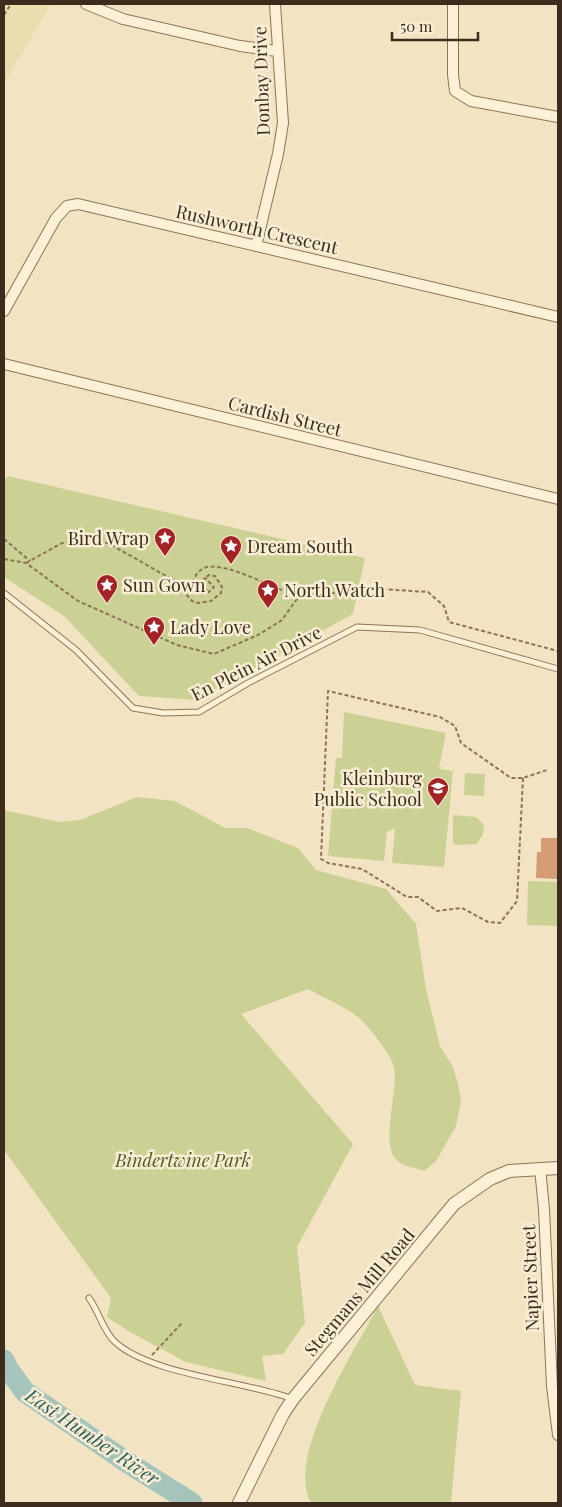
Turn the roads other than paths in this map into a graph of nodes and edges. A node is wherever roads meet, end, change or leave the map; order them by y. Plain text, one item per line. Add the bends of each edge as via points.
1 (86, 4) edge
2 (275, 4) edge
3 (453, 4) edge
4 (277, 50) junction
5 (558, 117) edge
6 (256, 246) junction
7 (4, 311) edge
8 (558, 317) edge
9 (4, 364) edge
10 (558, 498) edge
11 (4, 593) edge
12 (558, 669) edge
13 (540, 1168) junction
14 (558, 1168) edge
15 (89, 1298) dead end
16 (555, 1386) edge
17 (293, 1399) junction
18 (558, 1435) edge
19 (242, 1498) edge

1 - 4 street via 123,19 240,46
2 - 4 street, Donbay Drive
3 - 5 street via 455,91 471,101
4 - 6 street, Donbay Drive via 283,123
6 - 7 street, Rushworth Crescent via 91,206 67,206 56,218
6 - 8 street, Rushworth Crescent
9 - 10 street, Cardish Street
11 - 12 lane, En Plein Air Drive via 76,650 133,708 163,713 199,712 357,627 420,630
13 - 14 street, Stegmans Mill Road
13 - 16 street, Napier Street
13 - 17 street, Stegmans Mill Road via 509,1171 490,1179 454,1204
15 - 17 lane via 114,1341 126,1350 147,1360 214,1380
16 - 18 street, Napier Street
17 - 19 street, Stegmans Mill Road

